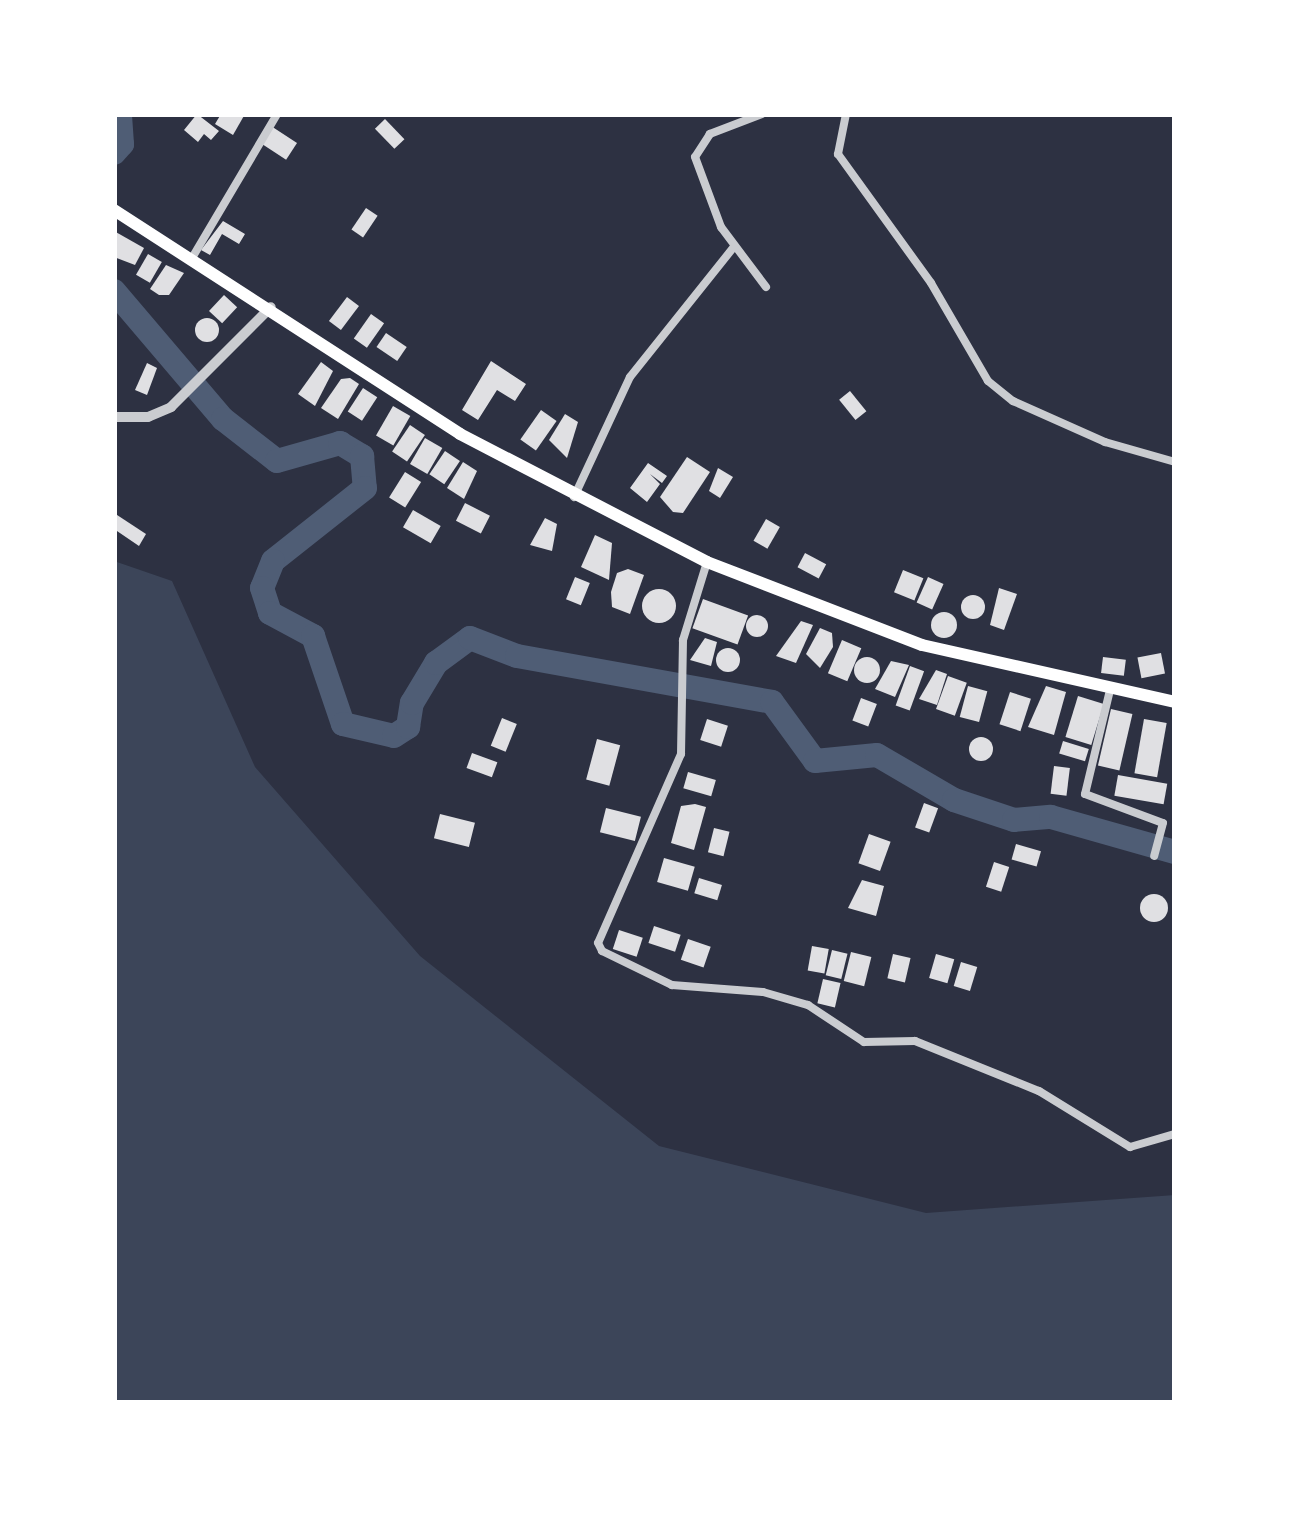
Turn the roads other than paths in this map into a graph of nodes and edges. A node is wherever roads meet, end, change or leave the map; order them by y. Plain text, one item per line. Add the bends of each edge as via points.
1 (277, 114) edge
2 (762, 114) edge
3 (846, 114) edge
4 (114, 210) edge
5 (733, 248) junction
6 (192, 258) junction
7 (766, 287) dead end
8 (271, 307) junction
9 (114, 417) edge
10 (1175, 462) edge
11 (574, 499) junction
12 (707, 562) junction
13 (1110, 690) junction
14 (1175, 702) edge
15 (1154, 856) dead end
16 (1175, 1134) edge

1 - 6 street
2 - 5 street via 710,134 694,157
3 - 10 street via 838,154 932,284 988,381 1013,401 1105,442
4 - 6 main road
5 - 7 street
5 - 11 street via 630,377
6 - 8 main road
8 - 9 street via 158,415
8 - 11 main road via 460,434
11 - 12 main road
12 - 13 main road via 922,644
12 - 16 street via 681,667 675,774 602,934 602,951 672,985 763,992 808,1005 864,1042 915,1041 1039,1091 1130,1147
13 - 14 main road
13 - 15 street via 1085,794 1146,812 1165,828

